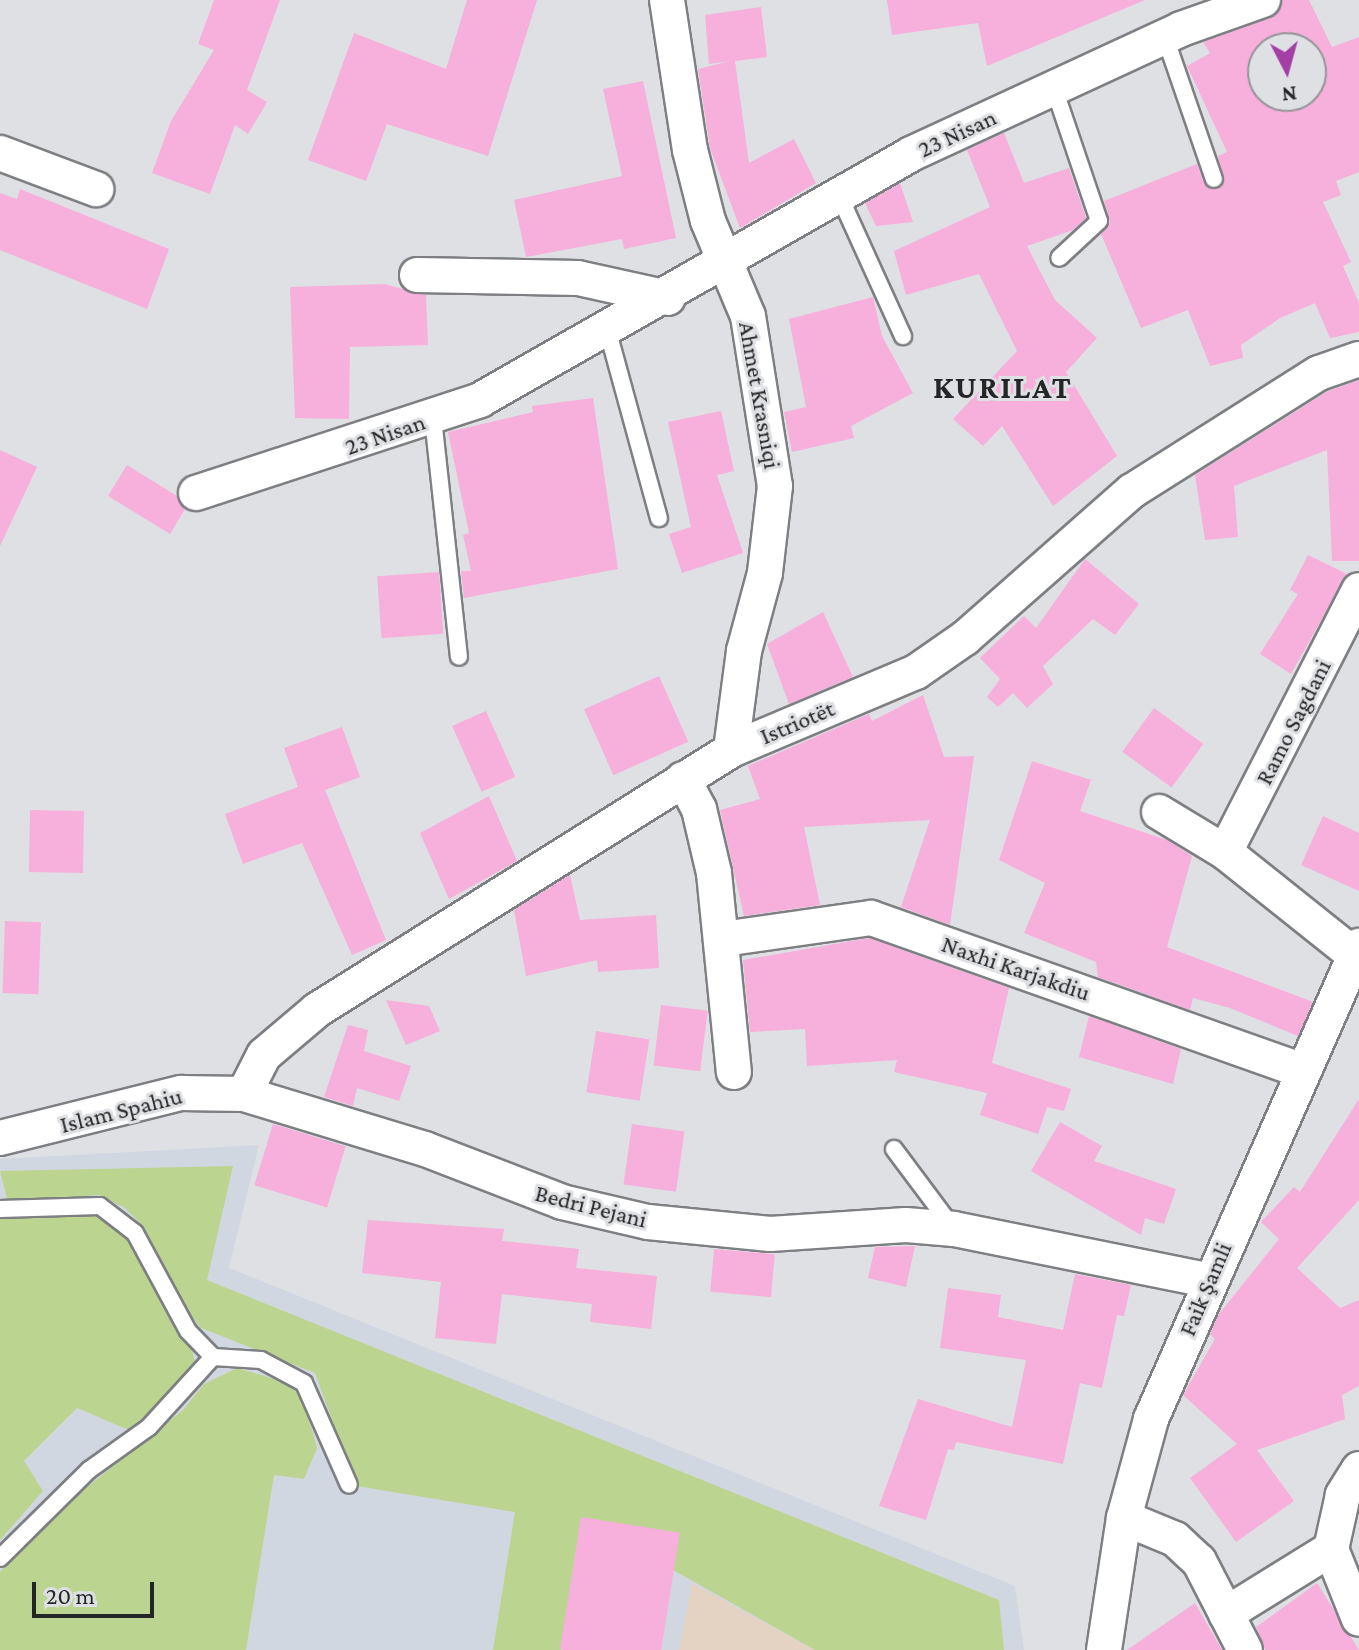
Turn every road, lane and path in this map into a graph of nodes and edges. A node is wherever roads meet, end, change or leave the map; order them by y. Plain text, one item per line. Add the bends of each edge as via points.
1 (667, 0) edge
2 (1263, 0) edge
3 (1165, 37) junction
4 (1054, 88) junction
5 (0, 153) edge
6 (1214, 179) dead end
7 (96, 189) dead end
8 (839, 195) junction
9 (724, 258) junction
10 (1059, 258) dead end
11 (417, 275) dead end
12 (668, 298) junction
13 (608, 332) junction
14 (903, 336) dead end
15 (1359, 359) edge
16 (433, 418) junction
17 (196, 493) dead end
18 (659, 518) dead end
19 (1359, 590) edge
20 (459, 657) dead end
21 (731, 750) junction
22 (683, 779) junction
23 (1159, 812) dead end
24 (1225, 852) junction
25 (723, 939) junction
26 (1356, 950) edge
27 (1301, 1070) junction
28 (734, 1072) dead end
29 (244, 1094) junction
30 (0, 1138) edge
31 (894, 1149) dead end
32 (0, 1209) edge
33 (954, 1229) junction
34 (1207, 1280) junction
35 (213, 1357) junction
36 (1359, 1469) edge
37 (349, 1485) dead end
38 (1124, 1518) junction
39 (1331, 1549) junction
40 (0, 1558) edge
41 (1226, 1614) junction
42 (1359, 1619) edge
43 (1104, 1650) edge
44 (1245, 1650) edge

1 - 9 street, Ahmet Krasniqi via 690,150
2 - 3 street, 23 Nisan
3 - 4 street, 23 Nisan
3 - 6 lane
4 - 8 street, 23 Nisan
4 - 10 lane via 1099,221
5 - 7 street
8 - 9 street, 23 Nisan
8 - 14 lane
9 - 12 street, 23 Nisan
9 - 21 street, Ahmet Krasniqi via 748,316 775,486 765,573 744,651
11 - 12 street via 578,278
12 - 13 street, 23 Nisan
13 - 16 street, 23 Nisan via 480,400
13 - 18 lane
15 - 21 street, Istriotët via 1319,373 1132,491 965,638 916,672
16 - 17 street, 23 Nisan
16 - 20 lane
19 - 24 street, Ramo Sagdani
21 - 22 street, Istriotët
22 - 25 street via 708,848
22 - 29 street, Istriotët via 317,1010 264,1055
23 - 24 street
24 - 26 street
25 - 27 street, Naxhi Karjakdiu via 871,918
25 - 28 street
26 - 27 street, Faik Şamli
27 - 34 street, Faik Şamli
29 - 30 street, Islam Spahiu via 181,1093
29 - 33 street, Bedri Pejani via 395,1139 562,1202 648,1222 770,1234 906,1225
31 - 33 lane
32 - 35 lane via 100,1206 135,1233 188,1331
33 - 34 street, Bedri Pejani
34 - 38 street, Faik Şamli via 1151,1419
35 - 37 lane via 261,1360 304,1383
35 - 40 lane via 149,1427 89,1470
36 - 39 street via 1343,1495
38 - 41 street via 1175,1539 1191,1553
38 - 43 street, Faik Şamli
39 - 41 street
39 - 42 street
41 - 44 street

